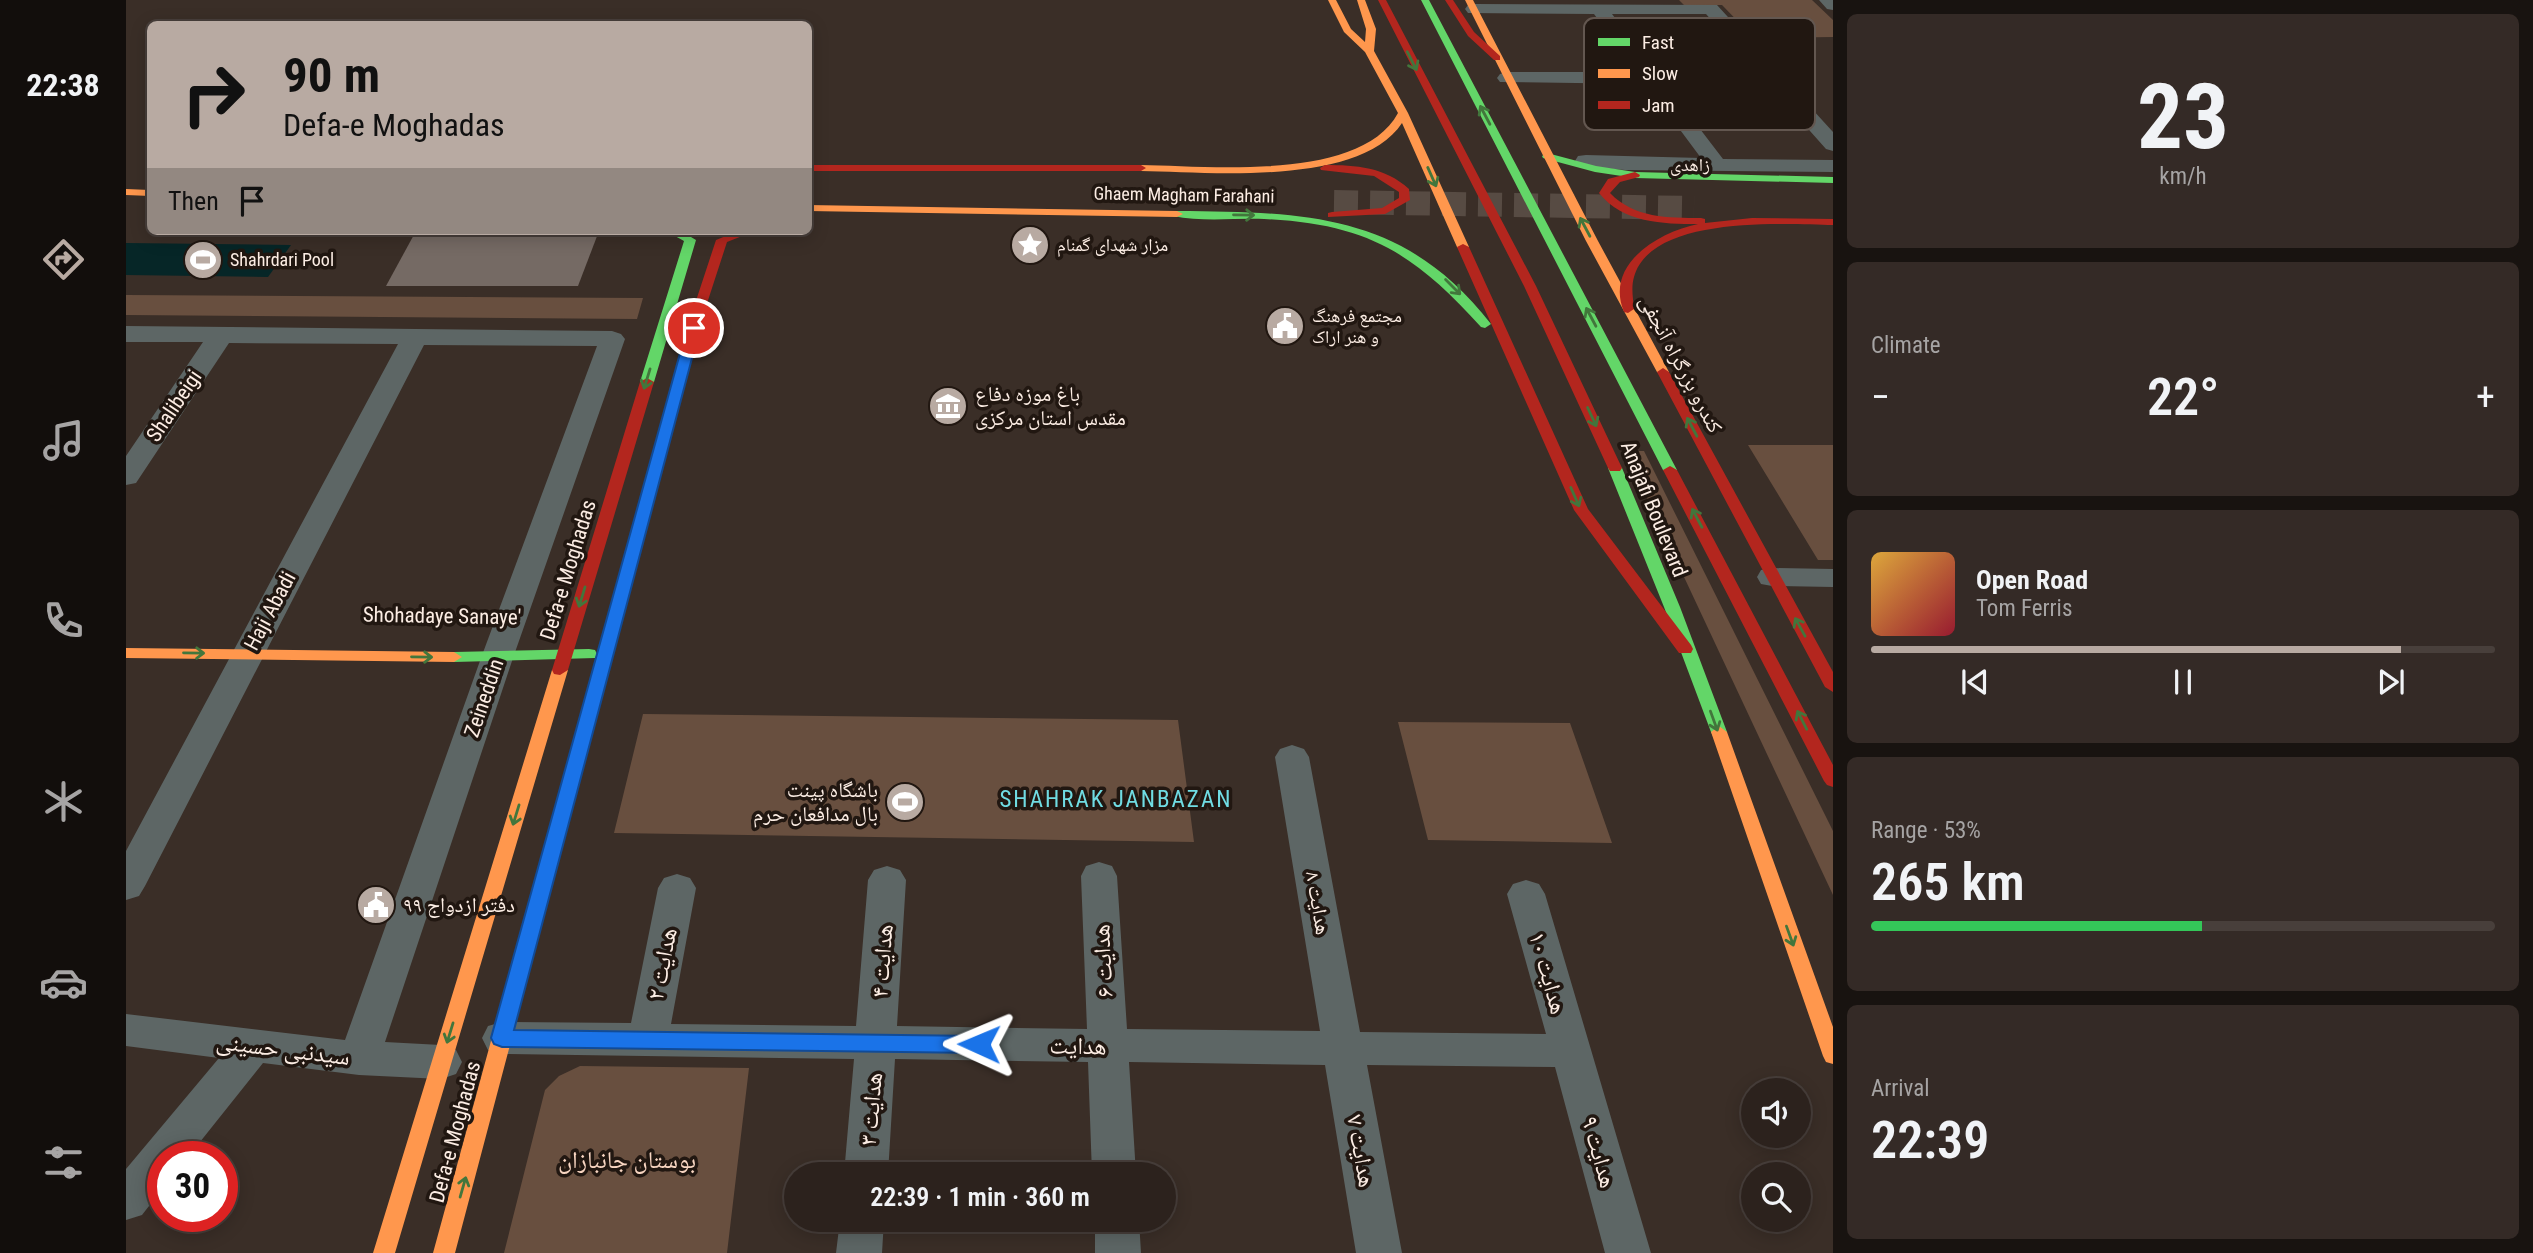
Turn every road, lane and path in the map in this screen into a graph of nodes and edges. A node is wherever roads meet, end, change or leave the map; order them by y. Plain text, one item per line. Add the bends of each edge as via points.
1 (1332, 0) edge
2 (1361, 0) edge
3 (1382, 0) edge
4 (1424, 0) edge
5 (1449, 0) edge
6 (1828, 0) edge
7 (1472, 4) edge
8 (1561, 5) edge
9 (1673, 5) edge
10 (1833, 5) edge
11 (1599, 9) junction
12 (1606, 18) edge
13 (1719, 18) edge
14 (1369, 51) junction
15 (1497, 58) junction
16 (1507, 78) junction
17 (1584, 78) edge
18 (1403, 113) junction
19 (1815, 125) edge
20 (1690, 130) edge
21 (1833, 145) edge
22 (1547, 156) junction
23 (1717, 165) junction
24 (1833, 166) edge
25 (812, 168) edge
26 (1275, 168) junction
27 (1635, 175) junction
28 (126, 177) edge
29 (147, 177) edge
30 (812, 180) edge
31 (1833, 180) edge
32 (1317, 182) dead end
33 (1682, 189) dead end
34 (126, 192) edge
35 (1833, 192) edge
36 (147, 193) edge
37 (812, 206) edge
38 (1694, 208) tunnel mouth
39 (1294, 209) junction
40 (1833, 211) edge
41 (1742, 222) junction
42 (1833, 222) edge
43 (691, 235) edge
44 (724, 236) edge
45 (1628, 309) junction
46 (126, 334) edge
47 (221, 335) junction
48 (415, 337) junction
49 (1511, 353) junction
50 (126, 477) edge
51 (1772, 577) junction
52 (1833, 578) edge
53 (256, 639) junction
54 (498, 644) junction
55 (126, 653) edge
56 (566, 653) junction
57 (604, 655) junction
58 (1692, 657) junction
59 (1833, 687) edge
60 (1292, 757) dead end
61 (1833, 781) edge
62 (1099, 876) dead end
63 (887, 880) dead end
64 (126, 886) edge
65 (677, 888) dead end
66 (1526, 894) dead end
67 (126, 1030) edge
68 (502, 1038) junction
69 (648, 1040) junction
70 (877, 1043) junction
71 (253, 1046) junction
72 (1108, 1046) junction
73 (1343, 1049) junction
74 (1570, 1051) junction
75 (1833, 1056) edge
76 (359, 1058) junction
77 (441, 1062) junction
78 (867, 1162) edge
79 (1113, 1162) edge
80 (126, 1200) edge
81 (861, 1232) edge
82 (1117, 1232) edge
83 (384, 1253) edge
84 (444, 1253) edge
85 (859, 1253) edge
86 (1118, 1253) edge
87 (1379, 1253) edge
88 (1628, 1253) edge

1 - 14 main road via 1347,30
2 - 14 main road via 1371,29
3 -> 58 main road, Anajafi Boulevard via 1612,460
61 -> 4 main road, Anajafi Boulevard
5 - 15 main road via 1471,34
6 - 10 street
7 - 8 street
7 - 15 main road, کندرو بزرگراه آنجفی
8 - 11 street
9 - 11 street
9 - 13 street via 1711,9
11 - 12 street
14 - 18 main road
15 - 16 main road, کندرو بزرگراه آنجفی
16 - 17 street
16 - 22 main road, کندرو بزرگراه آنجفی
18 - 26 main road, Ghaem Magham Farahani via 1395,129 1363,150
18 -> 49 main road
19 - 21 street
20 - 23 street
22 - 23 street, زاهدی via 1625,164
22 - 27 main road
45 -> 22 main road, کندرو بزرگراه آنجفی
23 - 24 street, زاهدی
25 - 26 main road, Ghaem Magham Farahani
26 - 39 main road via 1372,172 1405,191 1399,205 1385,211
27 - 31 main road
27 - 41 main road via 1611,181 1604,189 1606,198 1627,211 1661,219
28 - 29 main road
30 - 32 main road, Ghaem Magham Farahani
33 - 35 main road
34 - 36 main road
37 -> 39 main road, Ghaem Magham Farahani
38 - 40 main road
39 -> 49 main road, Ghaem Magham Farahani via 1371,234 1422,261 1462,296
41 - 42 main road
41 - 45 main road via 1686,232 1645,252 1630,271
43 -> 56 main road, Defa-e Moghadas
44 - 57 main road, Defa-e Moghadas via 694,328
51 -> 45 main road, کندرو بزرگراه آنجفی
46 - 47 street
47 - 48 street
47 - 50 street, Shalibeigi
48 - 53 street, Haji Abadi
48 - 54 street, Zeineddin via 612,339
49 -> 58 main road via 1581,510
51 - 52 street
59 -> 51 main road, کندرو بزرگراه آنجفی
53 -> 54 main road, Shohadaye Sanaye'
55 -> 53 main road, Shohadaye Sanaye'
53 - 64 street, Haji Abadi
54 - 56 main road, Shohadaye Sanaye' via 525,658
54 - 56 main road, Shohadaye Sanaye' via 525,637
54 - 76 street, Zeineddin
56 - 57 main road
56 -> 77 main road, Defa-e Moghadas
57 - 68 main road, Defa-e Moghadas
58 -> 75 main road, Anajafi Boulevard
60 - 73 street, هدایت ۸
62 - 72 street, هدایت ۶
63 - 70 street, هدایت ۴
65 - 69 street, هدایت ۲
66 - 74 street, هدایت ۱۰
67 - 71 street, سیدنبی حسینی
68 - 69 street, هدایت
84 -> 68 main road, Defa-e Moghadas
69 - 70 street, هدایت
70 - 72 street, هدایت
70 - 78 street, هدایت ۳
71 - 76 street, سیدنبی حسینی
71 - 80 street
72 - 73 street, هدایت
72 - 79 street, هدایت ۶
73 - 74 street, هدایت
73 - 87 street, هدایت ۷
74 - 88 street, هدایت ۹
76 - 77 street, سیدنبی حسینی
77 - 83 main road, Defa-e Moghadas
81 - 85 street
82 - 86 street

